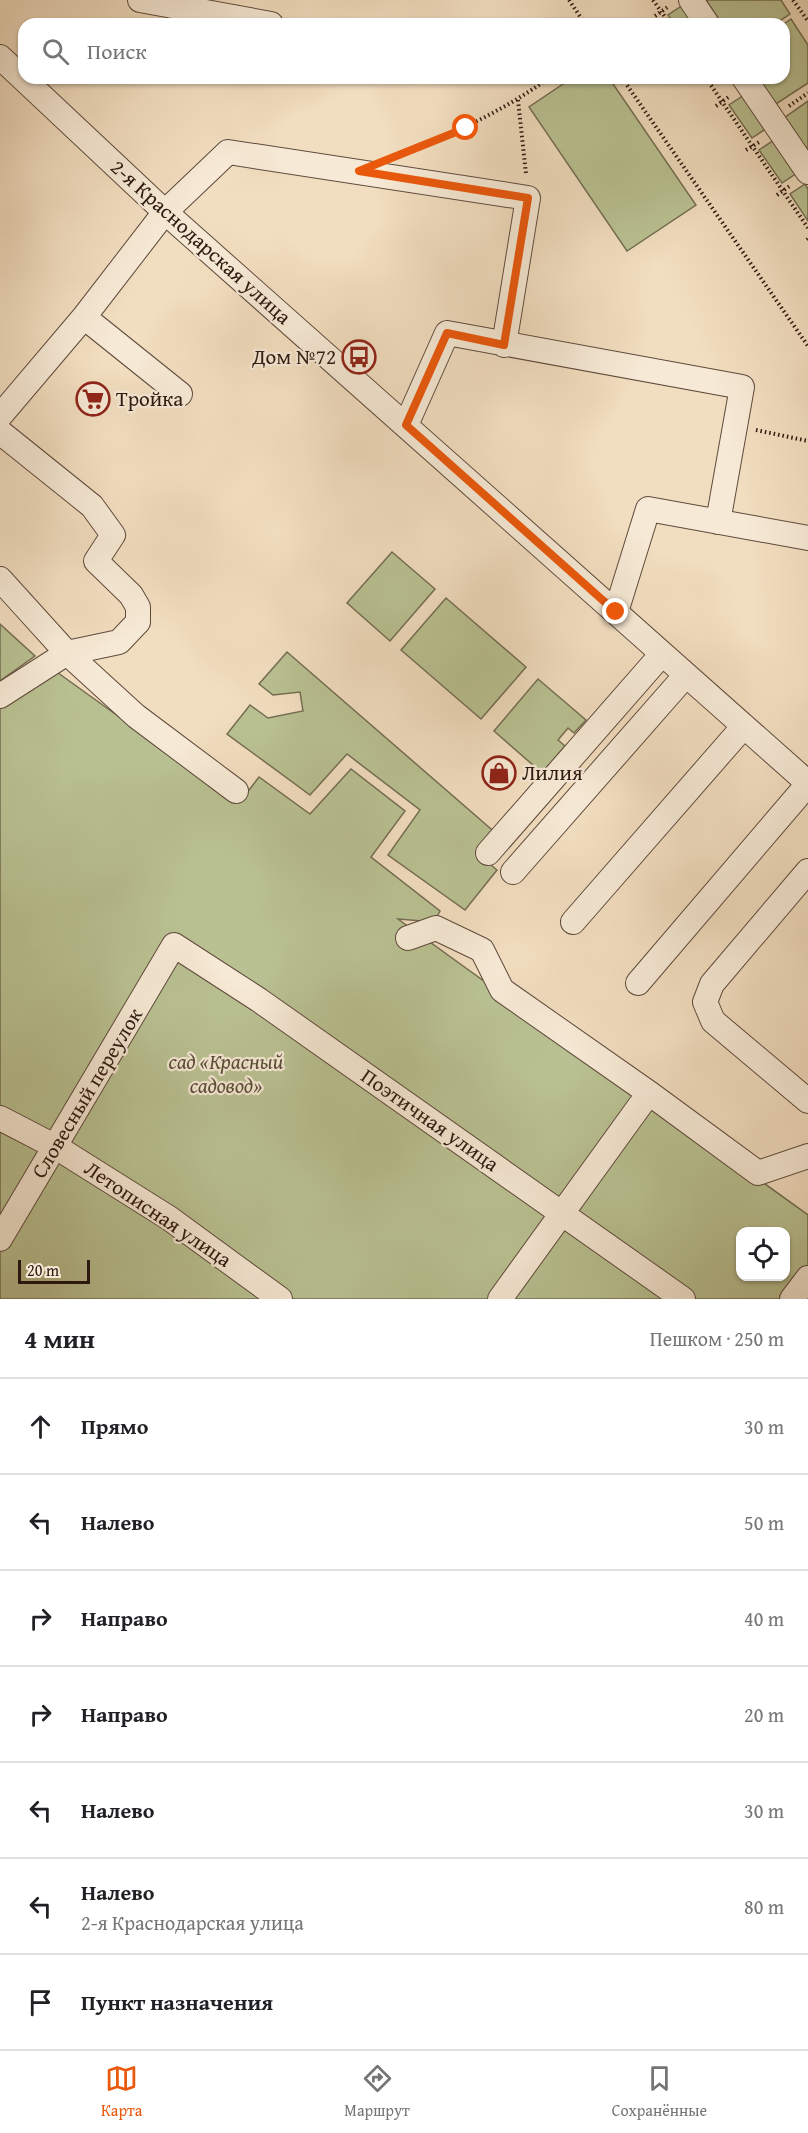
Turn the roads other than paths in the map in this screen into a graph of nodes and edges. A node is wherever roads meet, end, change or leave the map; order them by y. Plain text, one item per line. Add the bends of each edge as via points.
1 (140, 0) edge
2 (691, 0) edge
3 (238, 18) edge
4 (703, 18) edge
5 (0, 57) edge
6 (18, 74) edge
7 (29, 84) edge
8 (748, 84) edge
9 (808, 172) edge
10 (165, 212) junction
11 (84, 317) junction
12 (504, 345) junction
13 (180, 394) dead end
14 (0, 416) edge
15 (406, 425) junction
16 (0, 432) edge
17 (718, 522) junction
18 (808, 538) edge
19 (0, 579) edge
20 (616, 612) junction
21 (67, 653) junction
22 (663, 654) junction
23 (686, 675) junction
24 (0, 696) edge
25 (744, 726) junction
26 (808, 783) edge
27 (236, 791) dead end
28 (488, 853) dead end
29 (808, 871) edge
30 (513, 872) dead end
31 (573, 922) dead end
32 (408, 938) dead end
33 (174, 945) joint
34 (638, 983) dead end
35 (649, 1093) junction
36 (808, 1101) edge
37 (0, 1118) edge
38 (56, 1147) junction
39 (808, 1156) edge
40 (561, 1213) junction
41 (0, 1239) edge
42 (808, 1278) edge
43 (280, 1299) edge
44 (500, 1299) edge
45 (683, 1299) edge
46 (792, 1299) edge

1 - 3 street
2 - 4 street
5 - 6 street, 2-я Краснодарская улица
7 - 10 street, 2-я Краснодарская улица
8 - 9 street
10 - 11 street
10 - 12 street via 228,152 528,198
10 - 15 street, 2-я Краснодарская улица
11 - 13 street
11 - 14 street
12 - 15 street via 447,333
12 - 17 street via 742,387
15 - 20 street, 2-я Краснодарская улица
16 - 21 street via 92,506 113,535 96,561 138,607 138,622 118,642
17 - 18 street
17 - 20 street via 648,509
19 - 21 street
20 - 22 street, 2-я Краснодарская улица
21 - 24 street
21 - 27 street via 136,716
22 - 23 street, 2-я Краснодарская улица
22 - 28 street
23 - 25 street, 2-я Краснодарская улица
23 - 30 street
25 - 26 street, 2-я Краснодарская улица
25 - 31 street
26 - 34 street
29 - 36 street via 712,984 705,1002 713,1021
32 - 35 street via 436,928 482,950 502,990
33 - 38 street, Словесный переулок
33 - 40 street, Поэтичная улица via 260,1000
35 - 39 street via 758,1173
35 - 40 street
37 - 38 street, Летописная улица
38 - 41 street, Словесный переулок
38 - 43 street, Летописная улица via 169,1218
40 - 44 street
40 - 45 street, Поэтичная улица
42 - 46 street

